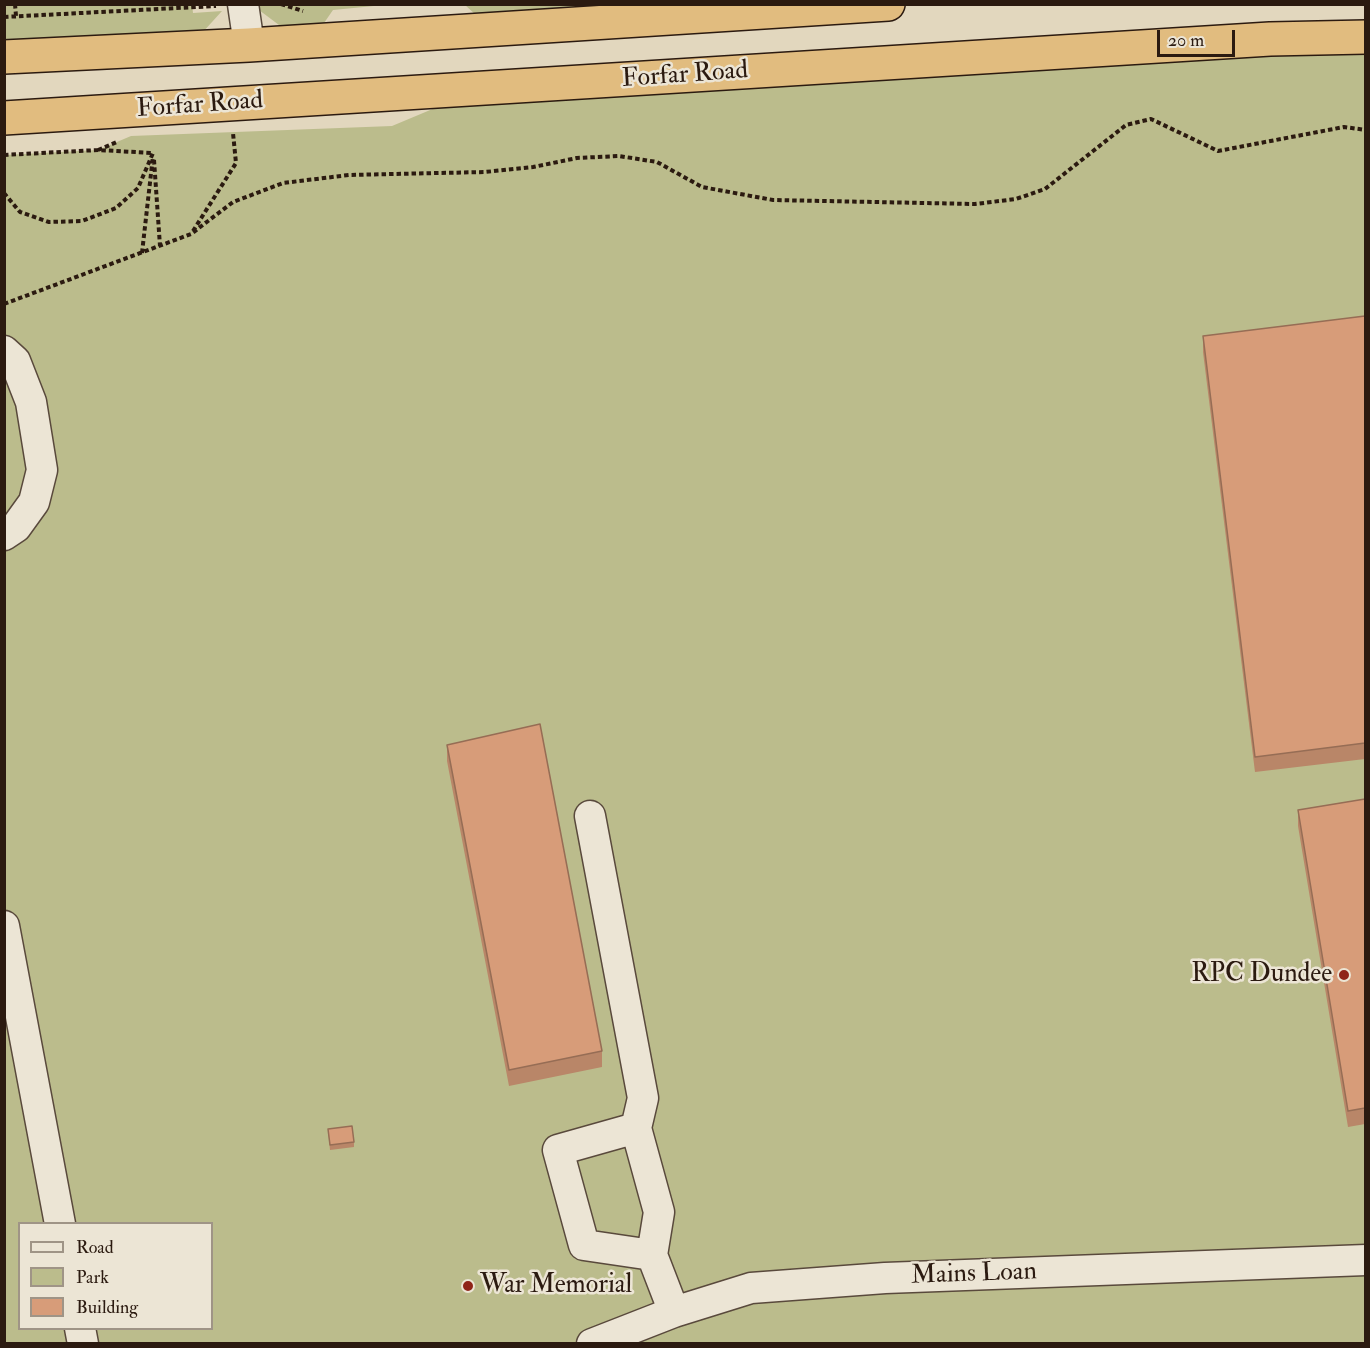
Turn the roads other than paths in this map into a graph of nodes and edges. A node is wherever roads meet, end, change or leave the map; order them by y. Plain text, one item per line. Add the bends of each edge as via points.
1 (888, 4) edge
2 (243, 5) edge
3 (807, 8) edge
4 (1365, 37) edge
5 (249, 45) junction
6 (4, 57) edge
7 (4, 118) edge
8 (4, 351) edge
9 (4, 535) edge
10 (590, 816) dead end
11 (4, 926) edge
12 (636, 1128) junction
13 (60, 1222) edge
14 (652, 1256) junction
15 (1365, 1260) edge
16 (674, 1312) junction
17 (592, 1344) edge

1 - 3 highway
2 - 5 street
3 - 5 highway
4 - 7 highway, Forfar Road via 1270,39
5 - 6 highway
8 - 9 street via 15,361 31,402 42,470 34,502
10 - 12 street via 643,1098
11 - 13 street
12 - 14 street via 659,1212
12 - 14 street via 558,1149 584,1245
14 - 16 street
15 - 16 street, Mains Loan via 752,1288
16 - 17 street, Mains Loan

